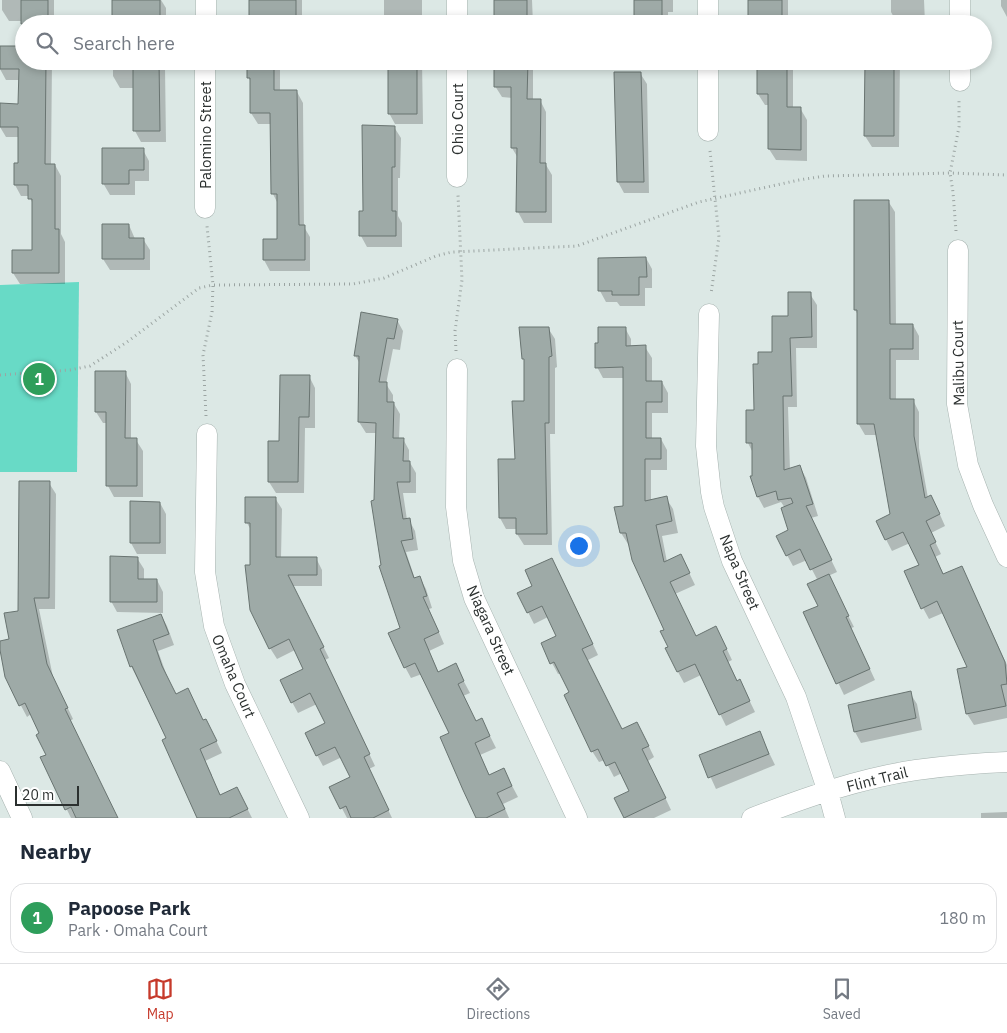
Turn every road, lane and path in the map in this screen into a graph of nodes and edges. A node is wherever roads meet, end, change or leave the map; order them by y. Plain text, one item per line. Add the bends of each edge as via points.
1 (206, 0) edge
2 (457, 0) edge
3 (708, 0) edge
4 (960, 0) edge
5 (206, 15) edge
6 (457, 15) edge
7 (708, 15) edge
8 (960, 15) edge
9 (205, 70) edge
10 (457, 70) edge
11 (708, 70) edge
12 (960, 71) edge
13 (708, 131) joint
14 (950, 173) junction
15 (1007, 175) edge
16 (457, 178) joint
17 (716, 199) junction
18 (205, 208) joint
19 (958, 250) joint
20 (460, 251) junction
21 (213, 285) junction
22 (709, 314) joint
23 (457, 369) joint
24 (0, 375) edge
25 (207, 434) joint
26 (1007, 555) edge
27 (1007, 762) edge
28 (0, 771) edge
29 (828, 792) junction
30 (22, 818) edge
31 (299, 818) edge
32 (577, 818) edge
33 (752, 818) edge
34 (835, 818) edge

1 - 5 street
2 - 6 street
3 - 7 street
4 - 8 street
9 - 18 street, Palomino Street
10 - 16 street, Ohio Court
11 - 13 street
12 - 14 path via 959,127
13 - 17 path
14 - 15 path
14 - 17 path via 825,176
14 - 19 path
16 - 20 path
17 - 20 path via 699,202 577,246
17 - 22 path via 719,236
18 - 21 path
19 - 26 street, Malibu Court via 957,404 968,465
20 - 21 path via 436,256 384,278 353,284
20 - 23 path via 462,280 455,331
21 - 24 path via 199,288 90,366
21 - 25 path via 212,312 203,355
22 - 29 street, Napa Street via 706,446 714,507 732,561 796,697
23 - 32 street, Niagara Street via 456,507 463,561 474,598
25 - 31 street, Omaha Court via 205,572 214,626 235,684
27 - 29 street, Flint Trail via 915,770
28 - 30 street
29 - 33 street, Flint Trail
29 - 34 street, Napa Street

